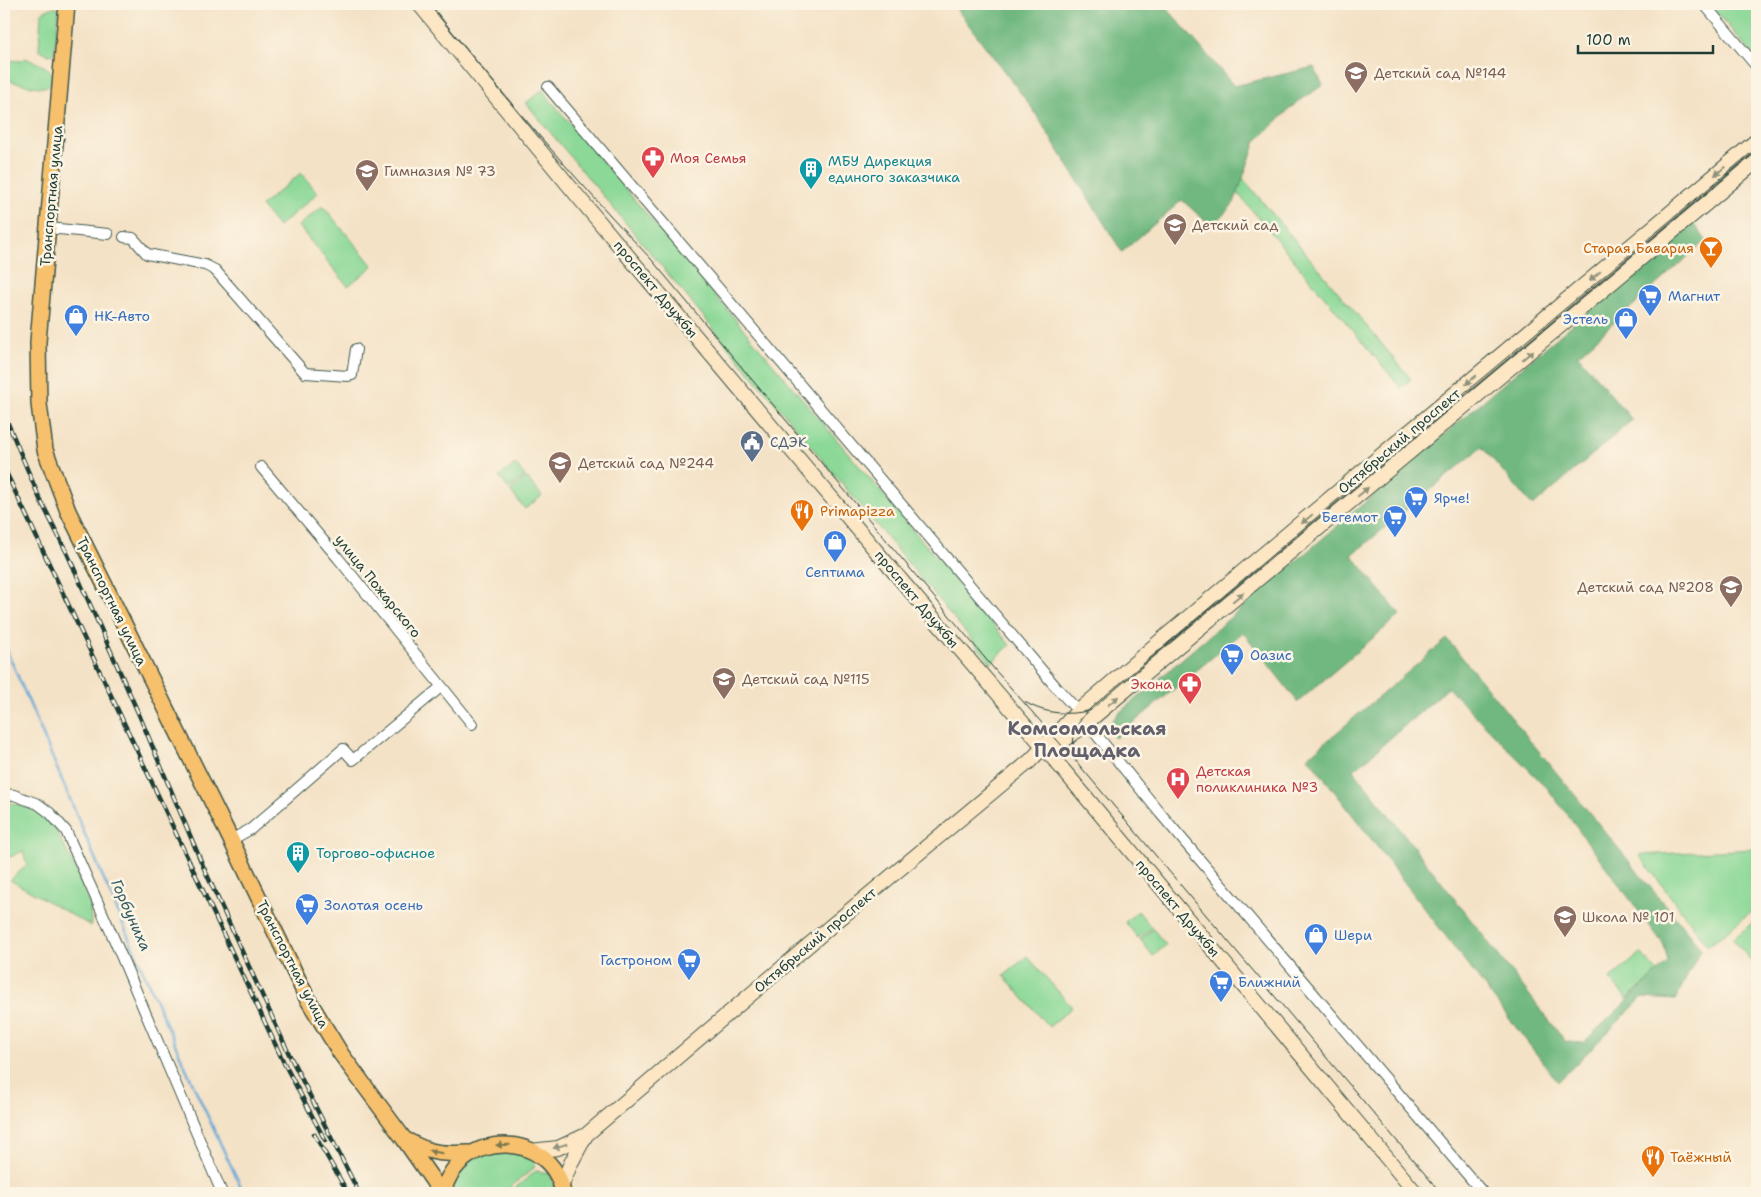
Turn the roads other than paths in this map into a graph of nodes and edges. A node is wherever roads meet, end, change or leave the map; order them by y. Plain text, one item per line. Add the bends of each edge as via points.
1 (67, 4) edge
2 (419, 4) edge
3 (1704, 4) edge
4 (1757, 67) edge
5 (548, 87) dead end
6 (1757, 140) edge
7 (1757, 161) edge
8 (49, 228) junction
9 (108, 234) dead end
10 (124, 237) dead end
11 (356, 349) dead end
12 (261, 467) dead end
13 (441, 687) junction
14 (1078, 711) junction
15 (1087, 723) junction
16 (472, 724) dead end
17 (1045, 748) junction
18 (4, 794) edge
19 (231, 840) junction
20 (586, 1135) junction
21 (404, 1139) junction
22 (532, 1151) junction
23 (471, 1153) junction
24 (562, 1190) edge
25 (222, 1193) edge
26 (438, 1193) edge
27 (443, 1193) edge
28 (1416, 1193) edge
29 (1483, 1193) edge

1 - 8 main road, Транспортная улица
2 - 17 main road, проспект Дружбы
3 - 4 street
5 - 14 street
6 -> 14 main road, Октябрьский проспект
15 -> 7 main road, Октябрьский проспект
8 - 9 street
8 - 19 main road, Транспортная улица via 38,342 39,404 46,450 68,511
10 - 11 street via 133,238 147,254 205,265 215,270 305,374 352,375
12 - 13 street, улица Пожарского
13 - 16 street, улица Пожарского
13 - 19 street via 353,760 343,749 251,829
14 - 17 main road, Октябрьский проспект
15 - 17 main road, Октябрьский проспект via 1064,740
15 - 29 street
17 - 20 main road, Октябрьский проспект via 830,926
17 - 28 main road, проспект Дружбы
18 - 25 street via 38,804 66,831
19 - 21 main road, Транспортная улица via 320,1021
20 -> 22 main road, Октябрьский проспект via 558,1148
20 - 24 main road, Октябрьский проспект via 571,1163
23 -> 21 main road, Транспортная улица via 444,1154 423,1150
21 - 26 main road, Транспортная улица
22 -> 23 main road via 512,1145 491,1145
22 - 24 main road via 555,1172
23 - 27 main road via 456,1166

